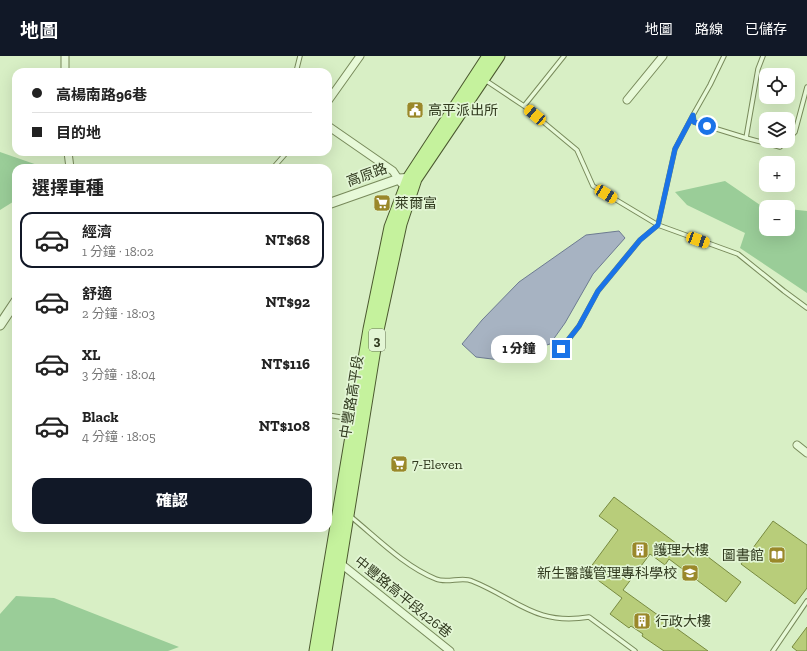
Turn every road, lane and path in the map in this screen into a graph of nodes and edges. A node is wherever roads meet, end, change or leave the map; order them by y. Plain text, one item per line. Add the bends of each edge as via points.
1 (65, 56) edge
2 (300, 56) edge
3 (360, 56) edge
4 (488, 56) edge
5 (499, 56) edge
6 (564, 56) edge
7 (663, 56) edge
8 (724, 56) edge
9 (763, 56) edge
10 (65, 68) edge
11 (297, 68) edge
12 (479, 77) junction
13 (807, 87) edge
14 (332, 95) edge
15 (627, 100) dead end
16 (524, 106) junction
17 (693, 115) junction
18 (332, 129) edge
19 (795, 132) edge
20 (746, 138) junction
21 (759, 141) edge
22 (284, 156) edge
23 (276, 164) edge
24 (408, 178) junction
25 (332, 203) edge
26 (658, 225) junction
27 (12, 307) edge
28 (807, 308) edge
29 (0, 325) edge
30 (561, 349) dead end
31 (332, 416) edge
32 (358, 420) junction
33 (797, 445) dead end
34 (807, 453) edge
35 (343, 514) junction
36 (340, 563) junction
37 (807, 601) edge
38 (323, 636) junction
39 (315, 651) edge
40 (326, 651) edge
41 (450, 651) edge
42 (635, 651) edge
43 (773, 651) edge

1 - 10 street
2 - 11 lane
3 - 14 street
4 - 12 main road, 中豐路高平段 / 3
5 - 12 main road, 中豐路高平段 / 3
6 - 16 lane
7 - 15 street
8 - 17 lane
9 - 20 lane via 758,69
12 - 16 lane
12 - 24 main road, 中豐路高平段 / 3
13 - 19 lane
16 - 26 lane via 577,150 594,186
17 - 20 lane via 694,122
17 - 26 lane via 675,149
18 - 24 street via 393,171
20 - 21 lane
22 - 23 lane
24 - 25 street, 高原路
24 - 32 main road, 中豐路高平段 / 3 via 401,224
24 - 32 main road, 中豐路高平段 / 3 via 390,227 369,329
26 - 28 lane via 738,254
26 - 30 lane via 640,240 598,291 579,326
27 - 29 street
31 - 32 lane
32 - 35 main road, 中豐路高平段 / 3
33 - 34 street
35 - 36 main road, 中豐路高平段 / 3
35 - 38 main road, 中豐路高平段 / 3
35 - 42 lane via 411,565 438,580 471,580 536,614 571,620 589,617
36 - 38 main road, 中豐路高平段 / 3
36 - 41 street, 中豐路高平段426巷
37 - 43 lane
38 - 39 main road, 中豐路高平段 / 3
38 - 40 main road, 中豐路高平段 / 3

